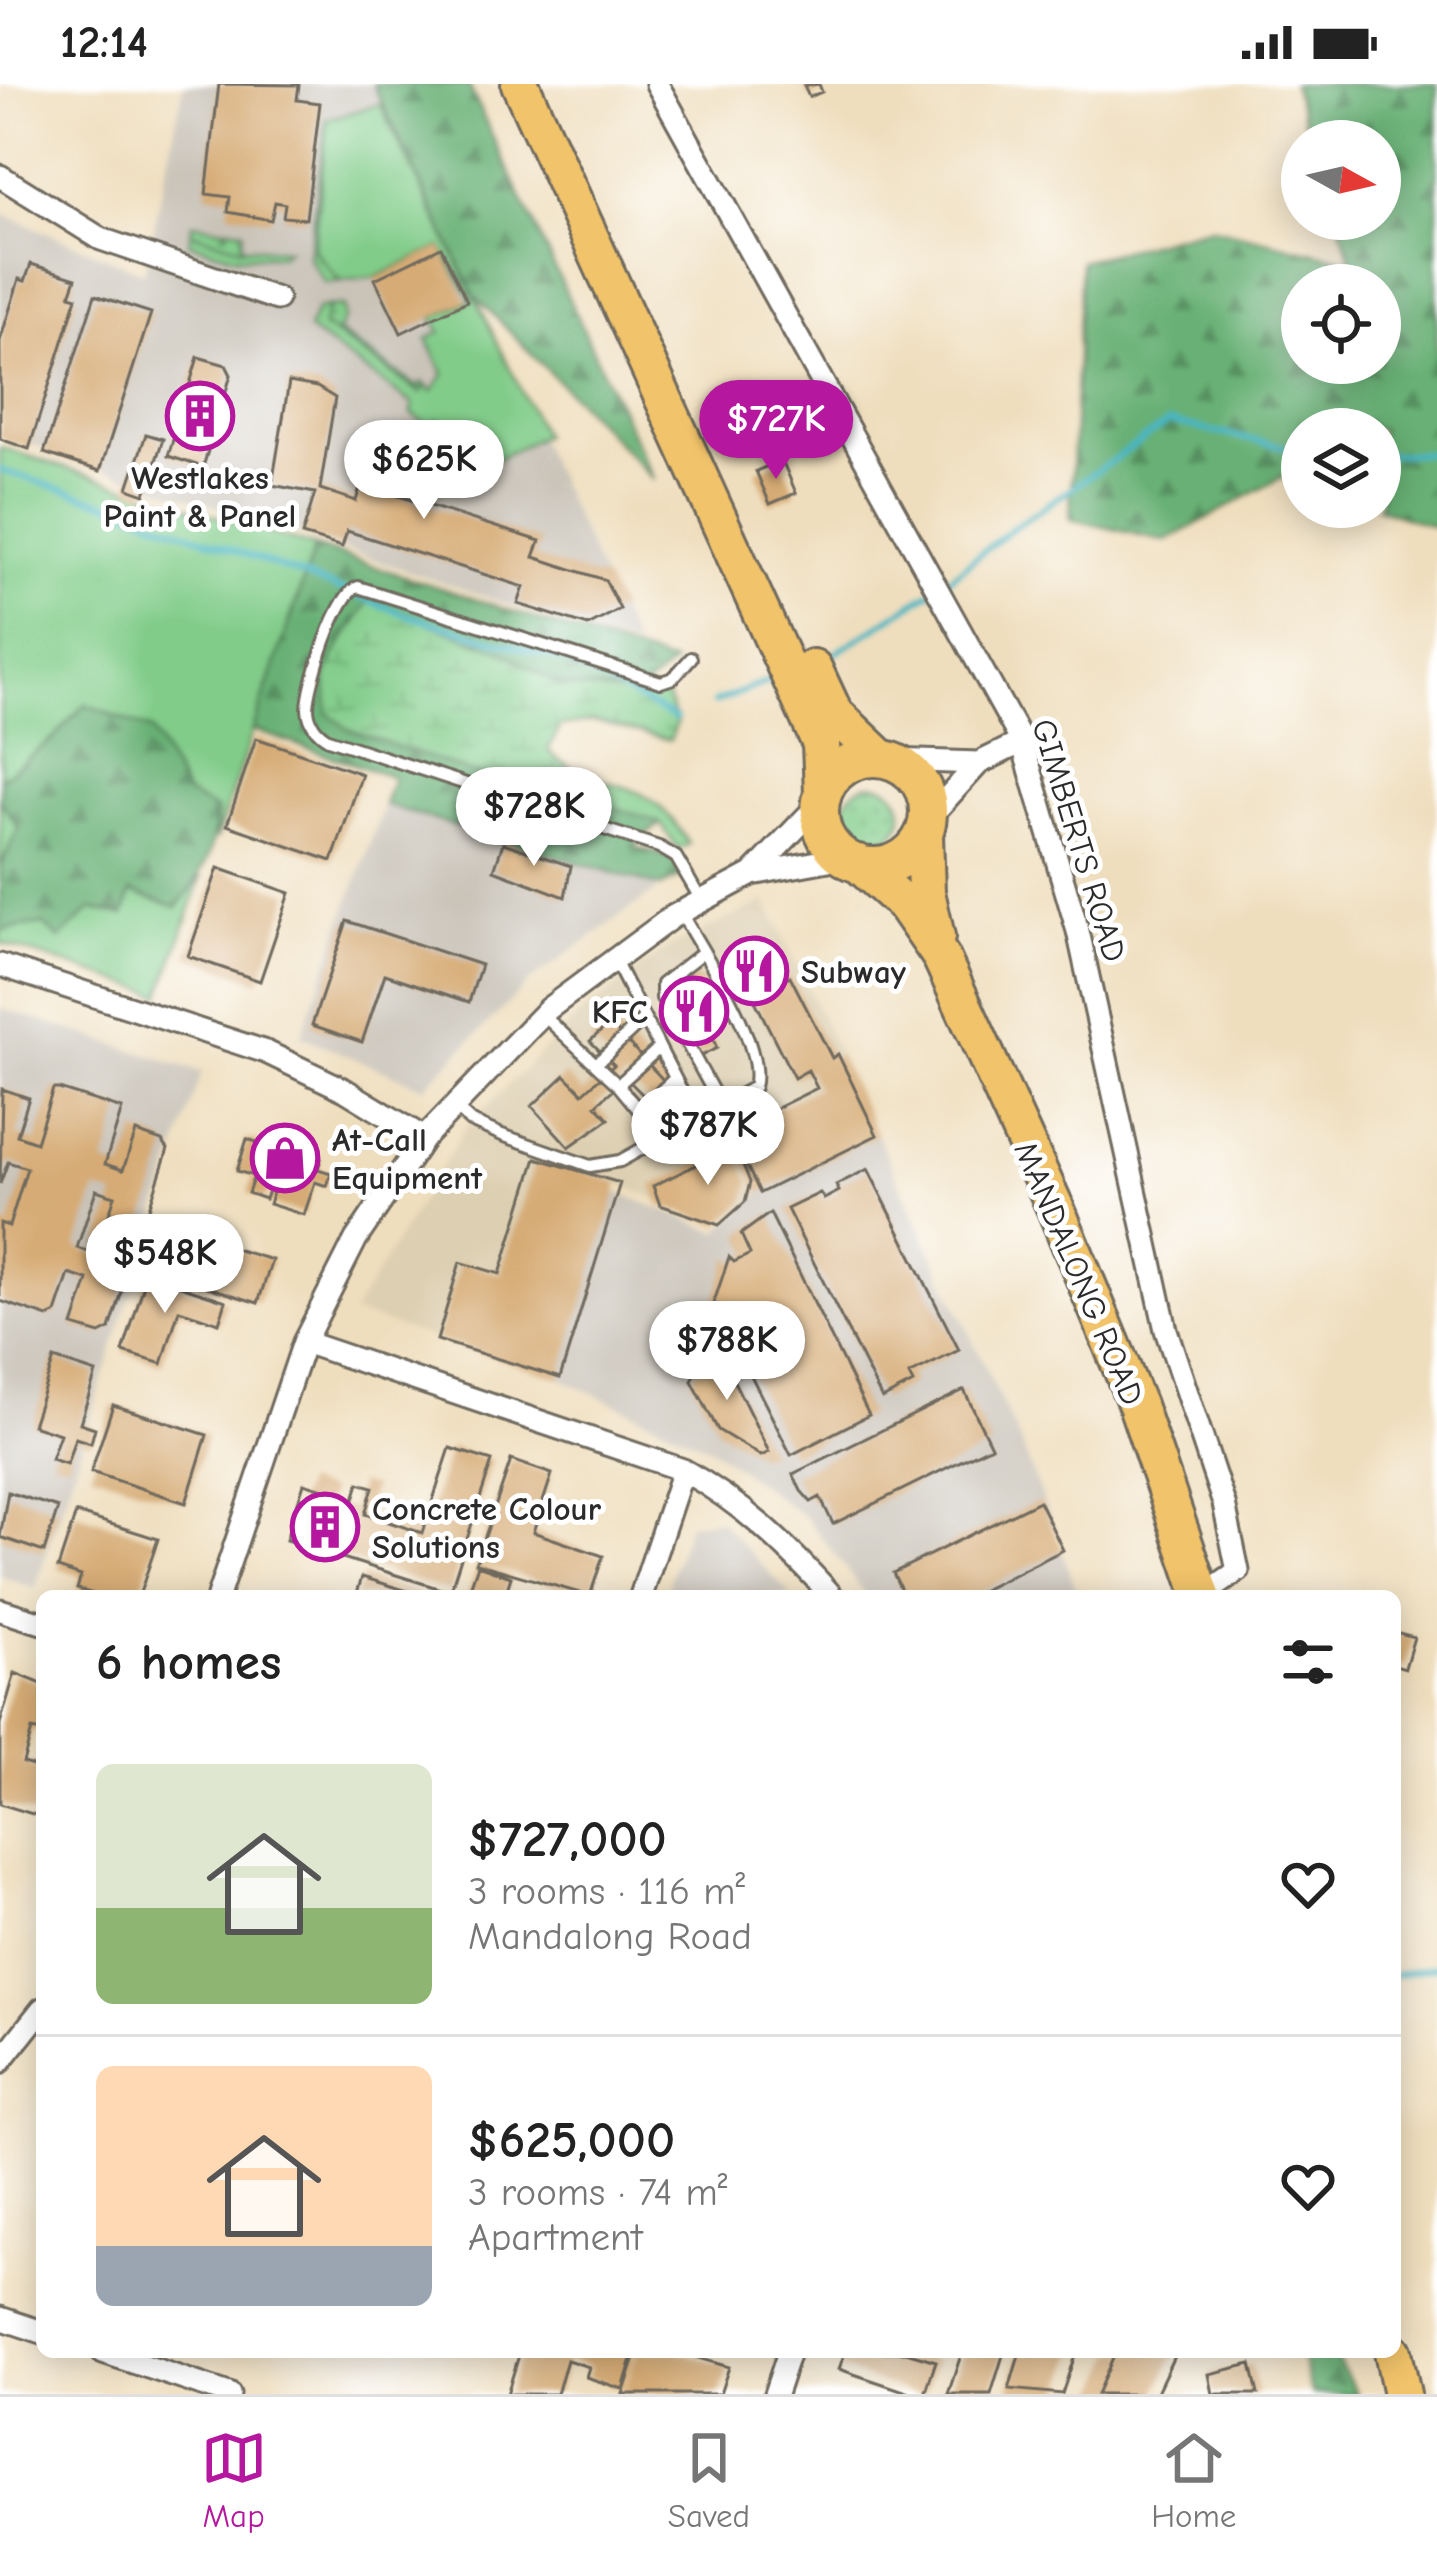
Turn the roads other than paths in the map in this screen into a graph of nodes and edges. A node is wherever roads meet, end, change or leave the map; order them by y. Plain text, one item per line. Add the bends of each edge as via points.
1 (520, 84) edge
2 (538, 84) edge
3 (657, 84) edge
4 (0, 176) edge
5 (277, 299) dead end
6 (691, 658) dead end
7 (1022, 742) junction
8 (886, 759) junction
9 (980, 763) junction
10 (822, 798) junction
11 (926, 826) junction
12 (851, 860) junction
13 (752, 874) junction
14 (691, 907) junction
15 (703, 952) junction
16 (940, 957) junction
17 (615, 961) junction
18 (0, 965) edge
19 (543, 1015) junction
20 (644, 1020) junction
21 (658, 1049) junction
22 (596, 1064) junction
23 (674, 1079) junction
24 (618, 1085) junction
25 (454, 1106) junction
26 (722, 1106) junction
27 (639, 1111) junction
28 (696, 1119) junction
29 (662, 1137) junction
30 (424, 1138) junction
31 (304, 1342) junction
32 (682, 1469) junction
33 (220, 1590) edge
34 (643, 1590) edge
35 (827, 1590) edge
36 (1200, 1590) edge
37 (1211, 1590) edge
38 (0, 1610) edge
39 (36, 1621) edge
40 (36, 2014) edge
41 (4, 2047) edge
42 (0, 2318) edge
43 (36, 2330) edge
44 (121, 2358) edge
45 (787, 2358) edge
46 (1394, 2358) edge
47 (229, 2394) edge
48 (776, 2394) edge
49 (1402, 2394) edge

1 - 10 main road via 821,744
2 - 8 main road via 834,713
3 - 7 street, GIMBERTS ROAD
4 - 5 street via 101,239
6 - 14 lane via 661,682 358,586 340,601 308,713 328,739 659,848 676,857
7 - 9 street
7 - 37 street, GIMBERTS ROAD via 1078,931 1166,1330 1224,1504 1238,1571
8 - 9 street
8 - 10 main road via 852,762
8 - 11 main road via 924,791
9 - 11 street
10 - 12 main road via 825,835
10 - 13 street
11 - 12 main road via 894,862
11 - 16 main road, MANDALONG ROAD via 926,892
12 - 13 street
12 - 16 main road, MANDALONG ROAD via 905,904
13 - 14 street
14 - 15 lane
14 - 17 street
15 - 26 lane via 759,1070 754,1088
15 - 26 lane via 662,984 662,998
16 - 36 main road, MANDALONG ROAD via 1128,1383
17 - 19 street
17 - 20 lane
18 - 30 street via 266,1052
19 - 22 lane
19 - 25 street
20 - 21 lane
20 - 22 lane
21 - 23 lane
21 - 24 lane
22 - 24 lane
23 - 27 lane
23 - 28 lane
24 - 27 lane
25 - 29 lane via 502,1136 590,1166 620,1162
25 - 30 street
26 - 28 lane
27 - 29 lane
28 - 29 lane
30 - 31 street via 356,1239
31 - 32 street
31 - 33 street
32 - 34 street
32 - 35 street via 728,1495
38 - 39 street
40 - 41 street
42 - 43 street
44 - 47 street
45 - 48 street
46 - 49 main road

